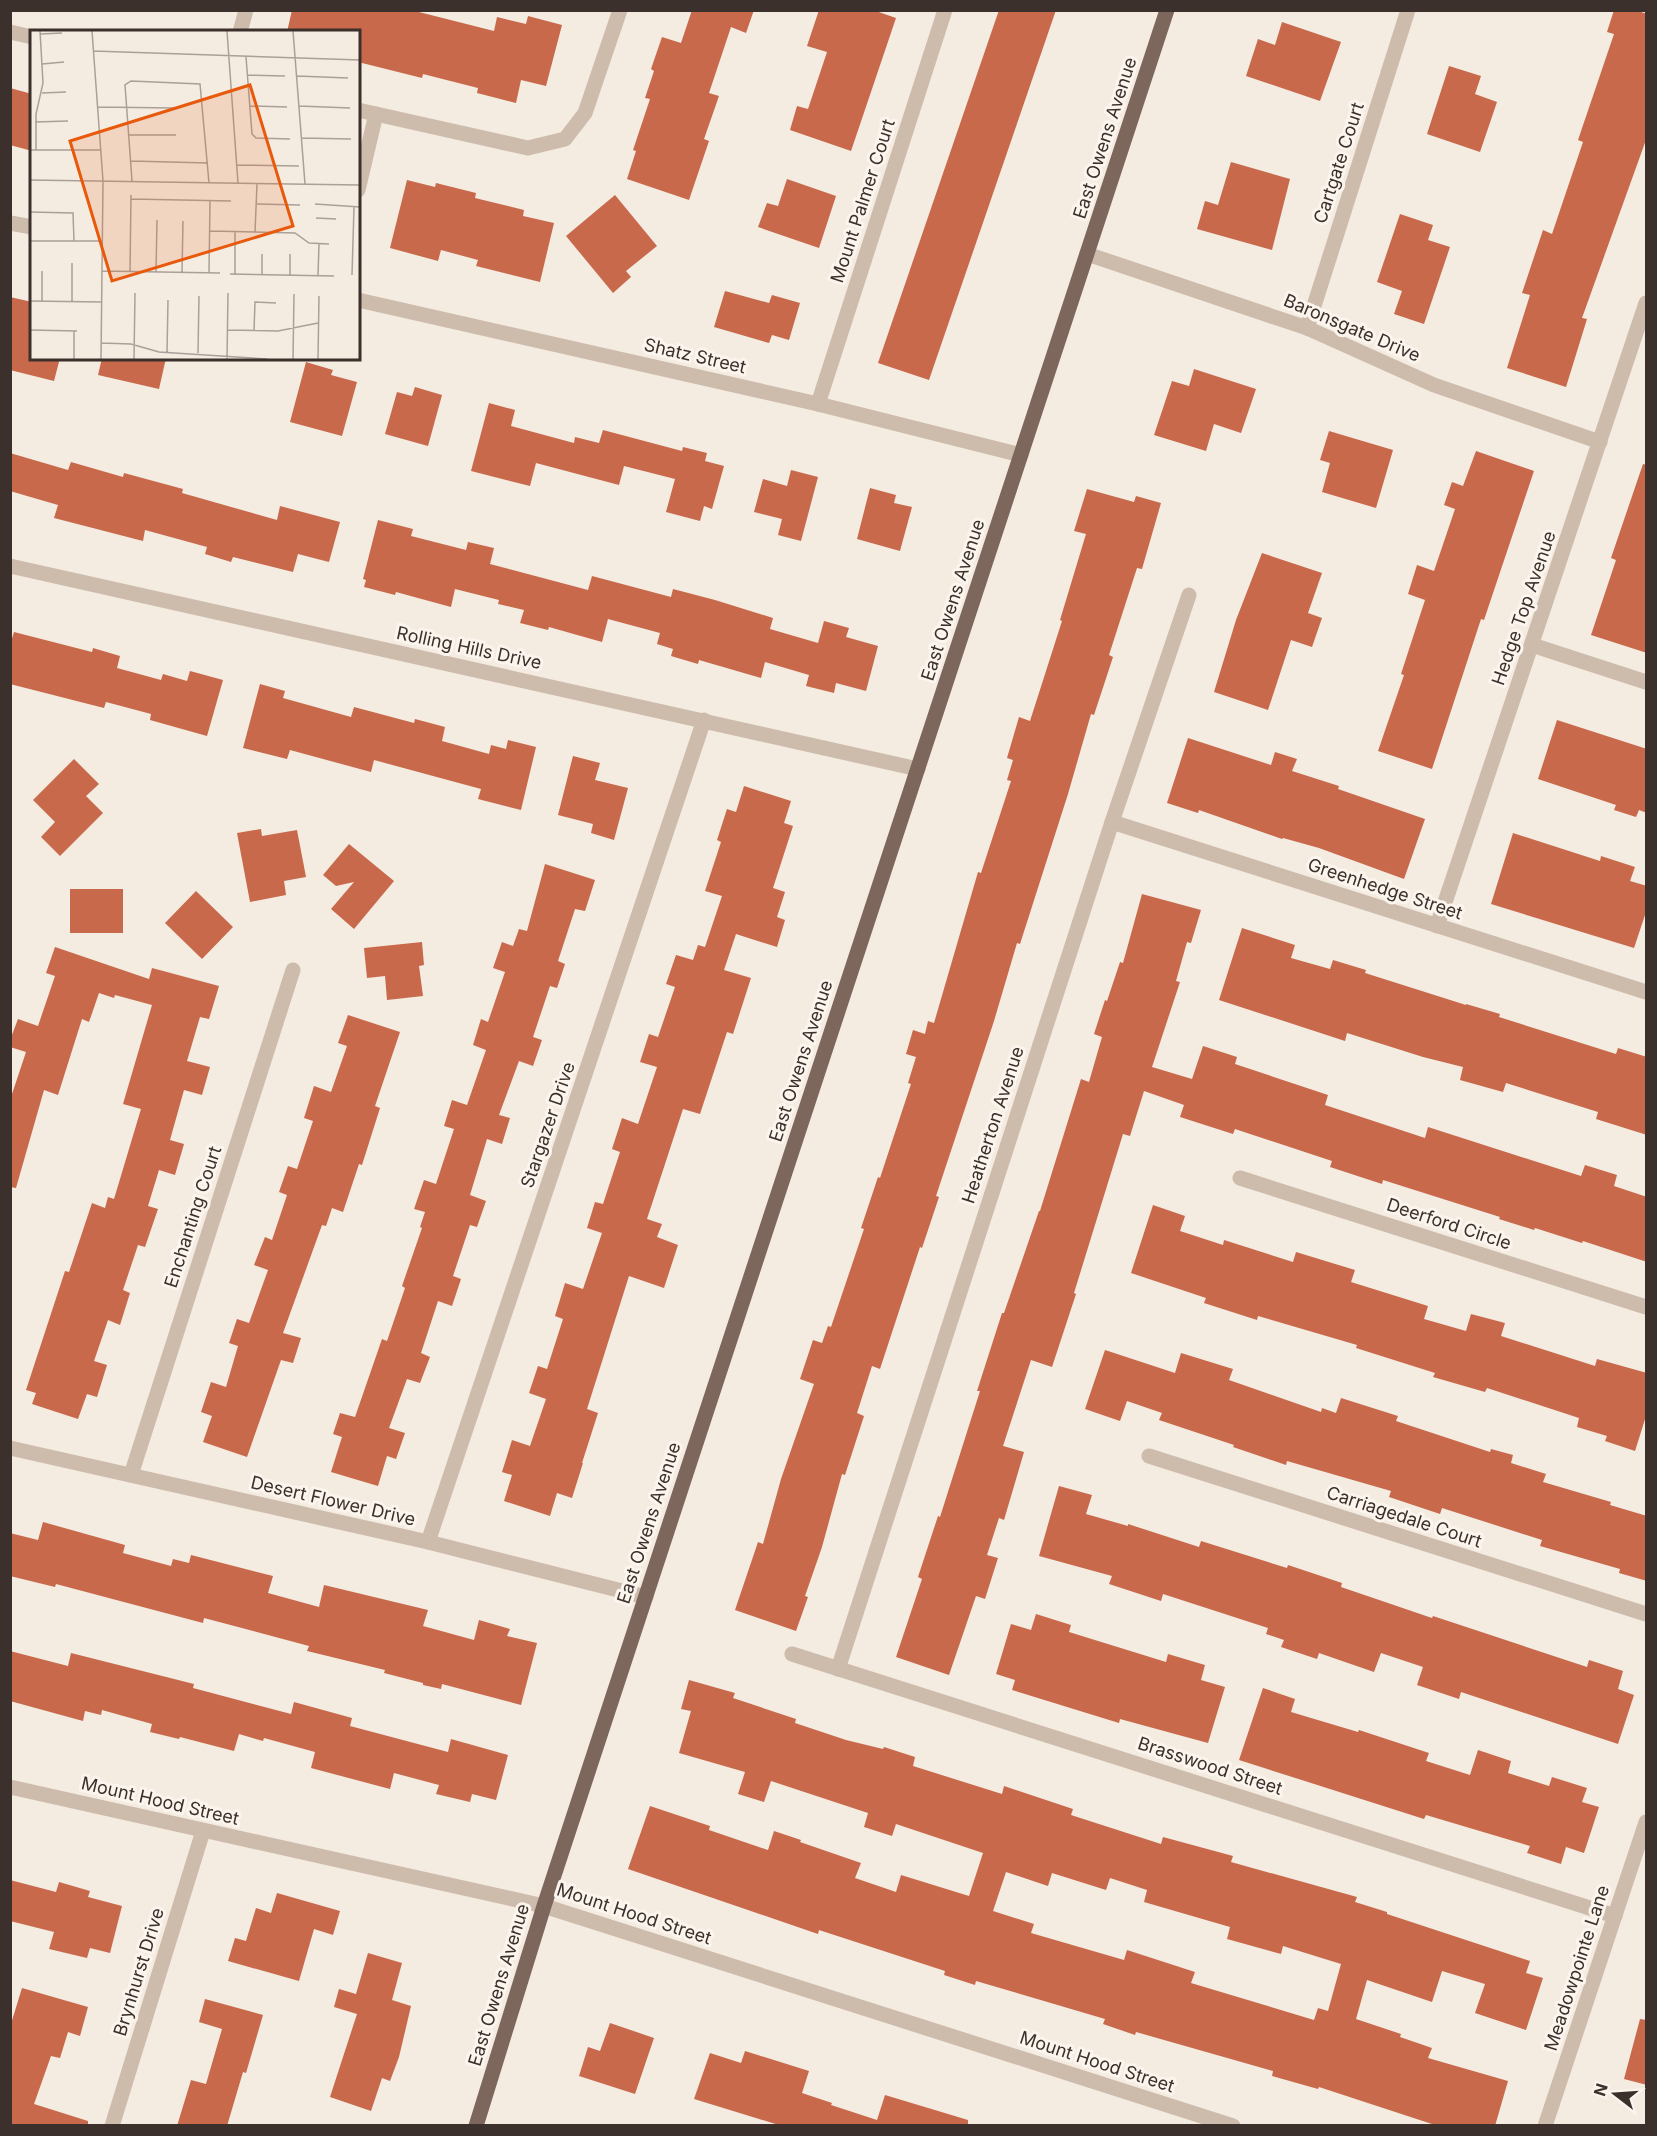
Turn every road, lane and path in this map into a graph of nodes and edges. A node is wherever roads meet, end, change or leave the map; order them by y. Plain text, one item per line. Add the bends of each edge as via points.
1 (246, 10) edge
2 (620, 10) edge
3 (945, 10) edge
4 (1167, 10) edge
5 (1408, 10) edge
6 (241, 30) edge
7 (10, 32) edge
8 (30, 37) edge
9 (360, 110) edge
10 (376, 114) junction
11 (360, 182) edge
12 (10, 223) edge
13 (30, 227) edge
14 (1087, 254) junction
15 (360, 300) edge
16 (1647, 303) edge
17 (1307, 327) junction
18 (818, 404) junction
19 (1600, 442) junction
20 (1021, 454) junction
21 (10, 566) edge
22 (1189, 595) dead end
23 (1532, 645) junction
24 (1647, 682) edge
25 (704, 720) junction
26 (918, 769) junction
27 (1112, 822) junction
28 (1437, 926) junction
29 (292, 970) dead end
30 (1647, 992) edge
31 (1240, 1178) dead end
32 (1647, 1307) edge
33 (10, 1448) edge
34 (1149, 1456) dead end
35 (131, 1475) junction
36 (429, 1542) junction
37 (646, 1597) junction
38 (1647, 1614) edge
39 (792, 1654) dead end
40 (838, 1669) junction
41 (10, 1787) edge
42 (1647, 1822) edge
43 (203, 1831) junction
44 (544, 1906) junction
45 (1615, 1916) junction
46 (1193, 2120) edge
47 (112, 2126) edge
48 (476, 2126) edge
49 (1233, 2126) edge
50 (1545, 2126) edge

1 - 6 street
2 - 10 street via 585,113 565,139 528,148
3 - 18 street, Mount Palmer Court
4 - 14 main road, East Owens Avenue
5 - 17 street, Cartgate Court
7 - 8 street
9 - 10 street
10 - 11 street
12 - 13 street
14 - 17 street, Baronsgate Drive
14 - 20 main road, East Owens Avenue
15 - 18 street, Shatz Street
16 - 19 street, Hedge Top Avenue
17 - 19 street, Baronsgate Drive via 1434,385
18 - 20 street, Shatz Street
19 - 23 street, Hedge Top Avenue
20 - 26 main road, East Owens Avenue
21 - 25 street, Rolling Hills Drive
22 - 27 street, Heatherton Avenue
23 - 24 street
23 - 28 street, Hedge Top Avenue
25 - 26 street, Rolling Hills Drive
25 - 36 street, Stargazer Drive
26 - 37 main road, East Owens Avenue
27 - 28 street, Greenhedge Street
27 - 40 street, Heatherton Avenue
28 - 30 street, Greenhedge Street
29 - 35 street, Enchanting Court
31 - 32 street, Deerford Circle
33 - 35 street, Desert Flower Drive
34 - 38 street, Carriagedale Court
35 - 36 street, Desert Flower Drive
36 - 37 street, Desert Flower Drive
37 - 44 main road, East Owens Avenue
39 - 40 street, Brasswood Street
40 - 45 street, Brasswood Street
41 - 43 street, Mount Hood Street
42 - 45 street, Meadowpointe Lane
43 - 44 street, Mount Hood Street
43 - 47 street, Brynhurst Drive
44 - 46 street, Mount Hood Street
44 - 48 main road, East Owens Avenue
45 - 50 street, Meadowpointe Lane
46 - 49 street, Mount Hood Street

